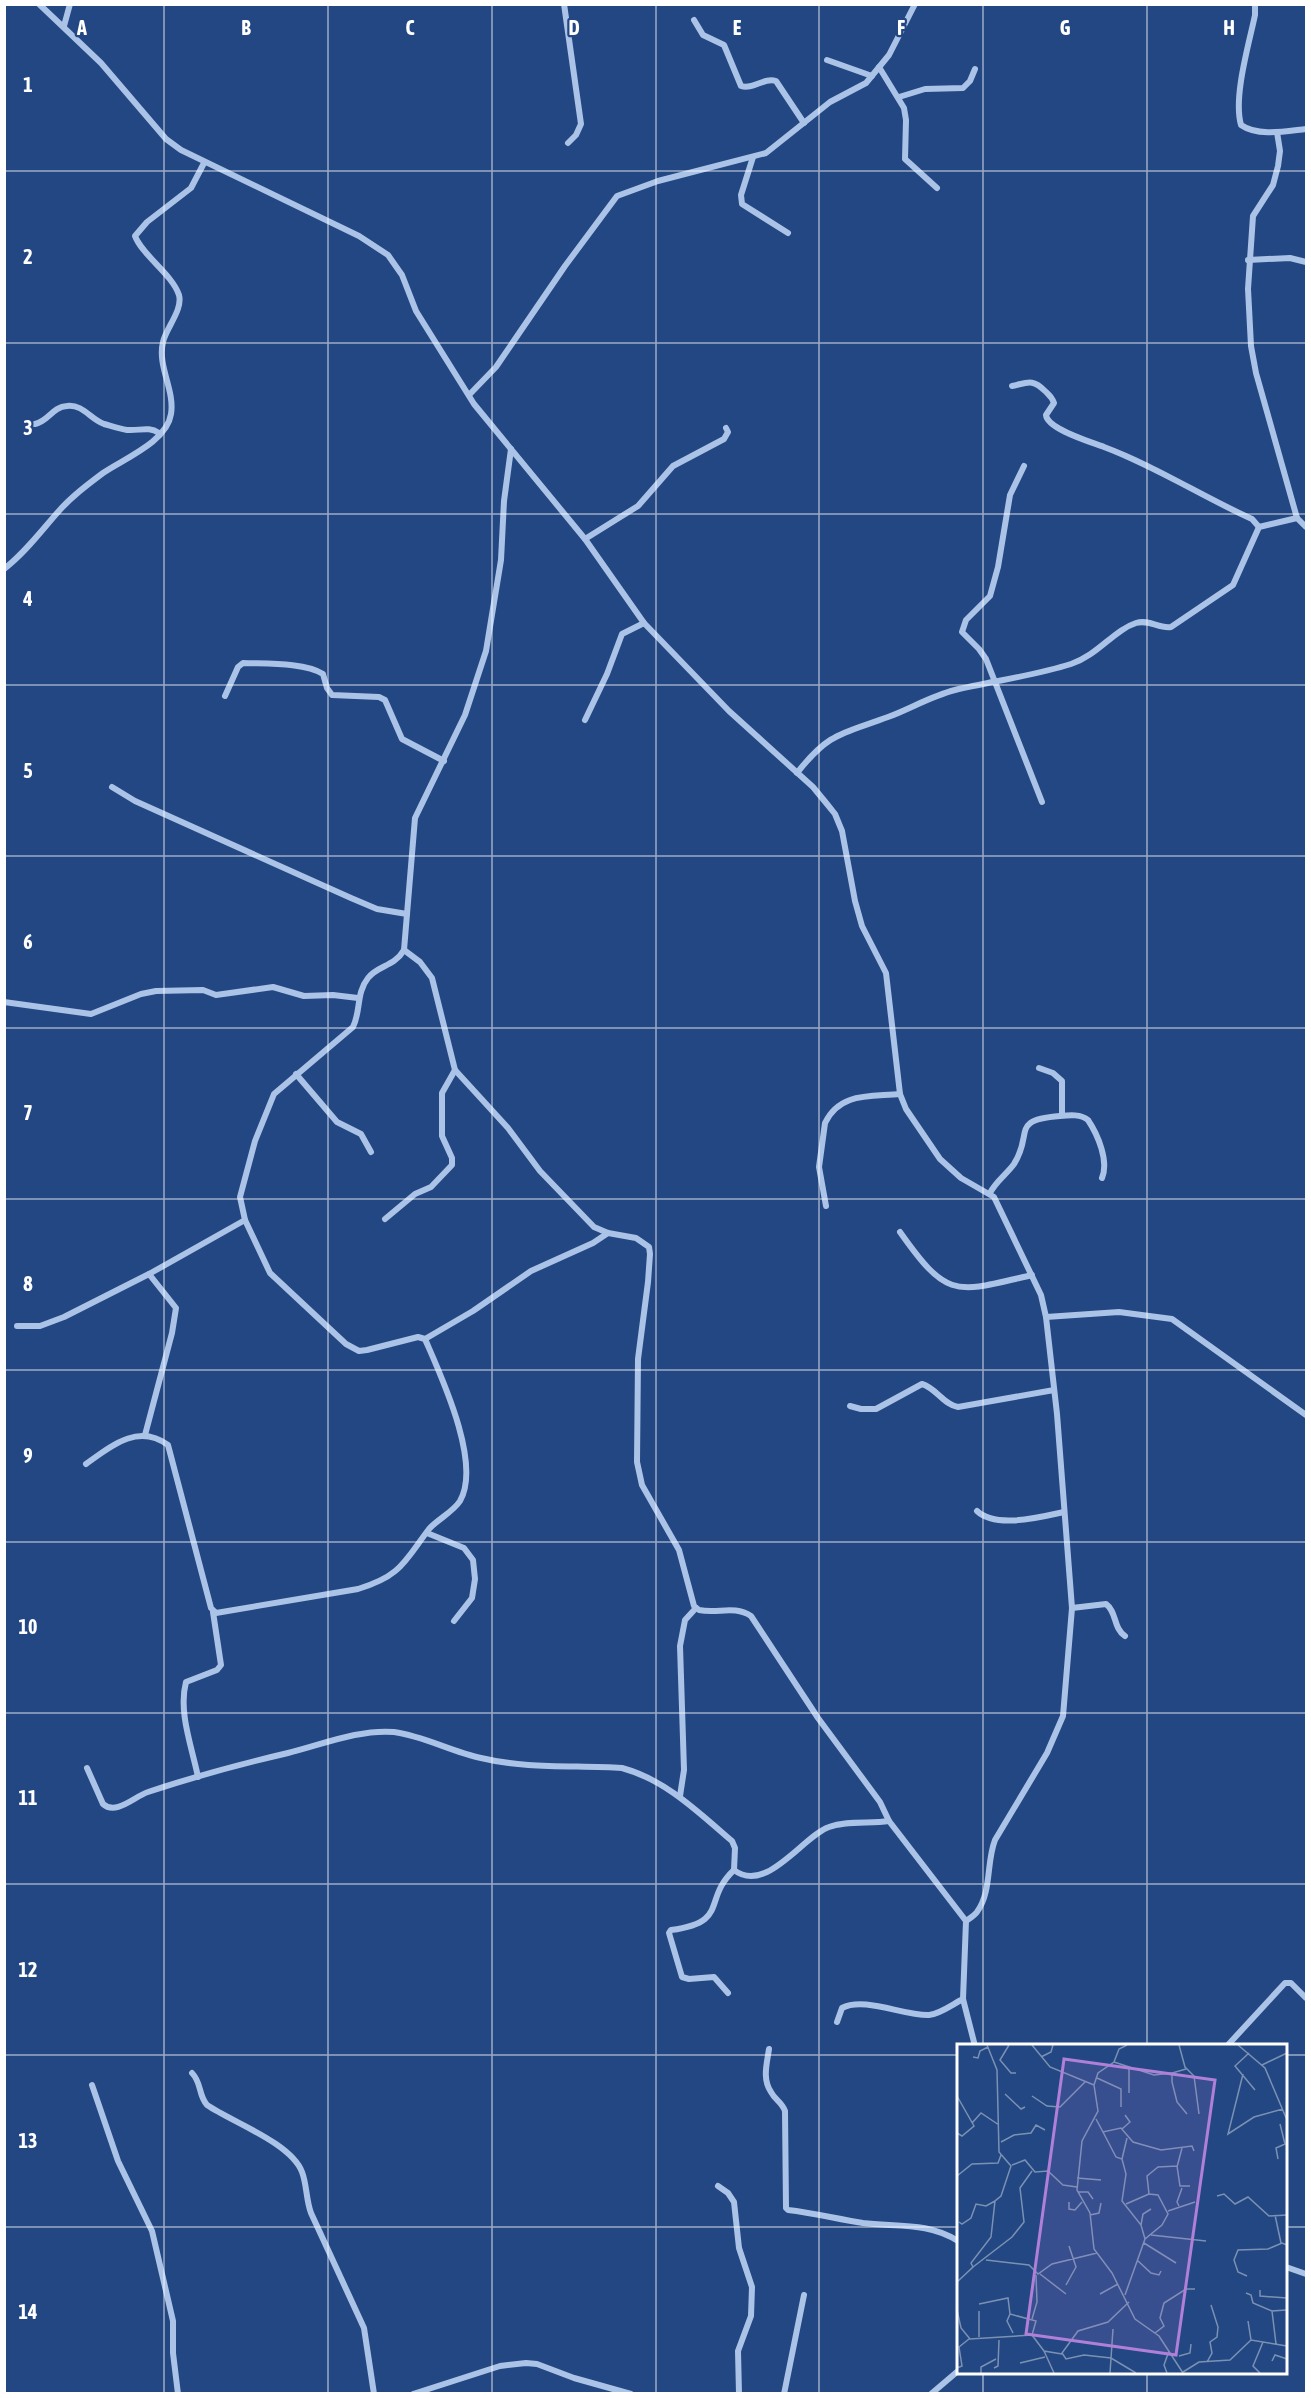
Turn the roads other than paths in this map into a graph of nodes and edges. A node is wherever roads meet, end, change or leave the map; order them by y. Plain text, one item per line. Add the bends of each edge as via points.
1 (39, 4) edge
2 (70, 4) edge
3 (564, 4) edge
4 (915, 4) edge
5 (1255, 4) edge
6 (694, 20) dead end
7 (64, 26) junction
8 (827, 60) dead end
9 (879, 67) junction
10 (975, 69) dead end
11 (872, 76) junction
12 (899, 97) junction
13 (804, 123) junction
14 (1306, 129) edge
15 (1277, 132) junction
16 (568, 143) dead end
17 (753, 157) junction
18 (204, 163) junction
19 (937, 188) dead end
20 (788, 233) dead end
21 (1248, 260) junction
22 (1306, 262) edge
23 (1012, 386) dead end
24 (469, 395) junction
25 (35, 424) dead end
26 (726, 428) dead end
27 (159, 433) junction
28 (511, 449) junction
29 (1024, 466) dead end
30 (1297, 518) junction
31 (1259, 527) junction
32 (1306, 527) edge
33 (585, 539) junction
34 (4, 569) edge
35 (644, 623) junction
36 (996, 682) junction
37 (225, 696) dead end
38 (585, 720) dead end
39 (444, 761) junction
40 (797, 773) junction
41 (112, 787) dead end
42 (1042, 802) dead end
43 (407, 914) junction
44 (404, 950) junction
45 (358, 998) junction
46 (4, 1002) edge
47 (1039, 1068) dead end
48 (455, 1070) junction
49 (296, 1074) junction
50 (900, 1094) junction
51 (1062, 1115) junction
52 (371, 1152) dead end
53 (1102, 1178) dead end
54 (990, 1193) junction
55 (826, 1206) dead end
56 (385, 1219) dead end
57 (245, 1220) junction
58 (900, 1232) dead end
59 (608, 1233) junction
60 (149, 1274) junction
61 (1032, 1275) junction
62 (1046, 1317) junction
63 (17, 1326) dead end
64 (425, 1339) junction
65 (1054, 1390) junction
66 (850, 1406) dead end
67 (1306, 1415) edge
68 (145, 1435) junction
69 (86, 1464) dead end
70 (976, 1511) dead end
71 (1064, 1512) junction
72 (427, 1533) junction
73 (696, 1608) junction
74 (1072, 1608) junction
75 (213, 1612) junction
76 (454, 1621) dead end
77 (1125, 1636) dead end
78 (87, 1768) dead end
79 (198, 1776) junction
80 (680, 1796) junction
81 (889, 1821) junction
82 (734, 1870) junction
83 (966, 1921) junction
84 (728, 1993) dead end
85 (1306, 1998) edge
86 (963, 2000) junction
87 (837, 2022) dead end
88 (974, 2044) edge
89 (1229, 2044) edge
90 (770, 2049) dead end
91 (192, 2073) dead end
92 (92, 2085) dead end
93 (718, 2186) dead end
94 (957, 2240) edge
95 (1287, 2267) edge
96 (1306, 2274) edge
97 (804, 2295) dead end
98 (957, 2372) edge
99 (178, 2394) edge
100 (374, 2394) edge
101 (413, 2394) edge
102 (631, 2394) edge
103 (739, 2394) edge
104 (784, 2394) edge
105 (931, 2394) edge

1 - 7 street
2 - 7 street
3 - 16 street via 580,124
4 - 9 street
5 - 15 street via 1242,79 1240,121 1252,130
6 - 13 street via 703,35 724,45 741,86 776,81
7 - 18 street via 166,139
8 - 11 street
9 - 11 street
9 - 12 street
10 - 12 street via 963,88 925,89
11 - 13 street
12 - 19 street via 906,120 905,159
13 - 17 street via 774,147
14 - 15 street
15 - 21 street via 1278,166 1273,184 1253,216
17 - 20 street via 741,195 742,204
17 - 24 street via 658,181 617,196 496,367
18 - 24 street via 359,236 388,255 402,275 416,311
18 - 27 street via 191,188 135,236 178,293 179,301 163,343 171,416
21 - 22 street via 1290,258
21 - 30 street via 1252,351
23 - 31 street via 1038,383 1054,403 1046,415 1049,423 1122,454 1252,519
24 - 28 street
25 - 27 street via 45,421 57,408 70,405 78,406 103,424 127,430 147,428
26 - 33 street via 724,439 673,465 638,506
27 - 34 street via 75,495
28 - 33 street
28 - 39 street via 501,560 486,651 473,695
29 - 36 street via 1010,495 990,596 962,626 964,636 986,659
30 - 31 street
30 - 32 street
31 - 36 street via 1233,585 1171,627 1134,623 1091,655 1071,664
33 - 35 street
35 - 38 street via 622,634
35 - 40 street via 729,711
36 - 40 street via 937,696 835,735
36 - 42 street
37 - 39 street via 243,663 315,670 336,696 385,700 402,739
39 - 43 street via 416,818
40 - 50 street via 835,814 842,831 860,920 887,980
41 - 43 street via 351,898 377,909
43 - 44 street
44 - 45 street via 396,961 368,977
44 - 48 street via 432,978
45 - 46 street via 304,996 273,987 216,994 203,990 156,991 91,1014
45 - 49 street via 353,1027
47 - 51 street via 1062,1081
48 - 56 street via 442,1093 442,1136 452,1165 431,1187 415,1194
48 - 59 street via 578,1212 594,1227
49 - 52 street via 337,1122 361,1134
49 - 57 street via 270,1101 255,1141 240,1197
50 - 54 street via 940,1159 961,1178
50 - 55 street via 847,1100 828,1117 819,1167
51 - 53 street via 1085,1117 1091,1125 1103,1157
51 - 54 street via 1032,1121 1024,1131 1014,1163
54 - 61 street
57 - 60 street
57 - 64 street via 270,1273 346,1344 359,1351 415,1337
58 - 61 street via 921,1259 951,1286 973,1289
59 - 64 street via 531,1271
59 - 73 street via 636,1238 649,1247 638,1359 637,1462 642,1485 679,1550
60 - 63 street via 51,1323
60 - 68 street via 176,1308
61 - 62 street
62 - 65 street
62 - 67 street via 1119,1312 1172,1319
64 - 72 street via 457,1419 466,1473 459,1503
65 - 66 street via 958,1407 922,1384 876,1409
65 - 71 street
68 - 69 street via 118,1441
68 - 75 street via 163,1441 171,1449
70 - 71 street via 989,1518 1018,1520
71 - 74 street
72 - 75 street via 410,1558 377,1583
72 - 76 street via 464,1548 473,1560 472,1598
73 - 80 street via 685,1620 680,1646 684,1770
73 - 81 street via 705,1612 734,1609 752,1616 818,1718 880,1802
74 - 77 street via 1108,1605 1117,1629
74 - 83 street via 1063,1716 1047,1753 995,1840 981,1903
75 - 79 street via 221,1665 186,1682 184,1690 185,1718
78 - 79 street via 103,1804 111,1808 145,1792
79 - 80 street via 357,1736 394,1732 501,1762 622,1768
80 - 82 street via 732,1841
81 - 82 street via 828,1827 763,1873 746,1876
81 - 83 street
82 - 84 street via 726,1878 708,1918 669,1933 682,1977 714,1977
83 - 86 street
85 - 89 street via 1291,1983 1285,1983
86 - 87 street via 930,2015 870,2005 846,2006
86 - 88 street
90 - 94 street via 766,2080 785,2111 786,2208 860,2222 933,2229
91 - 100 street via 207,2104 281,2148 299,2166 311,2213 364,2328
92 - 99 street via 118,2160 152,2231 173,2321
93 - 103 street via 734,2202 739,2248 752,2287 751,2316 738,2351
95 - 96 street
97 - 104 street
98 - 105 street
101 - 102 street via 500,2366 526,2363

